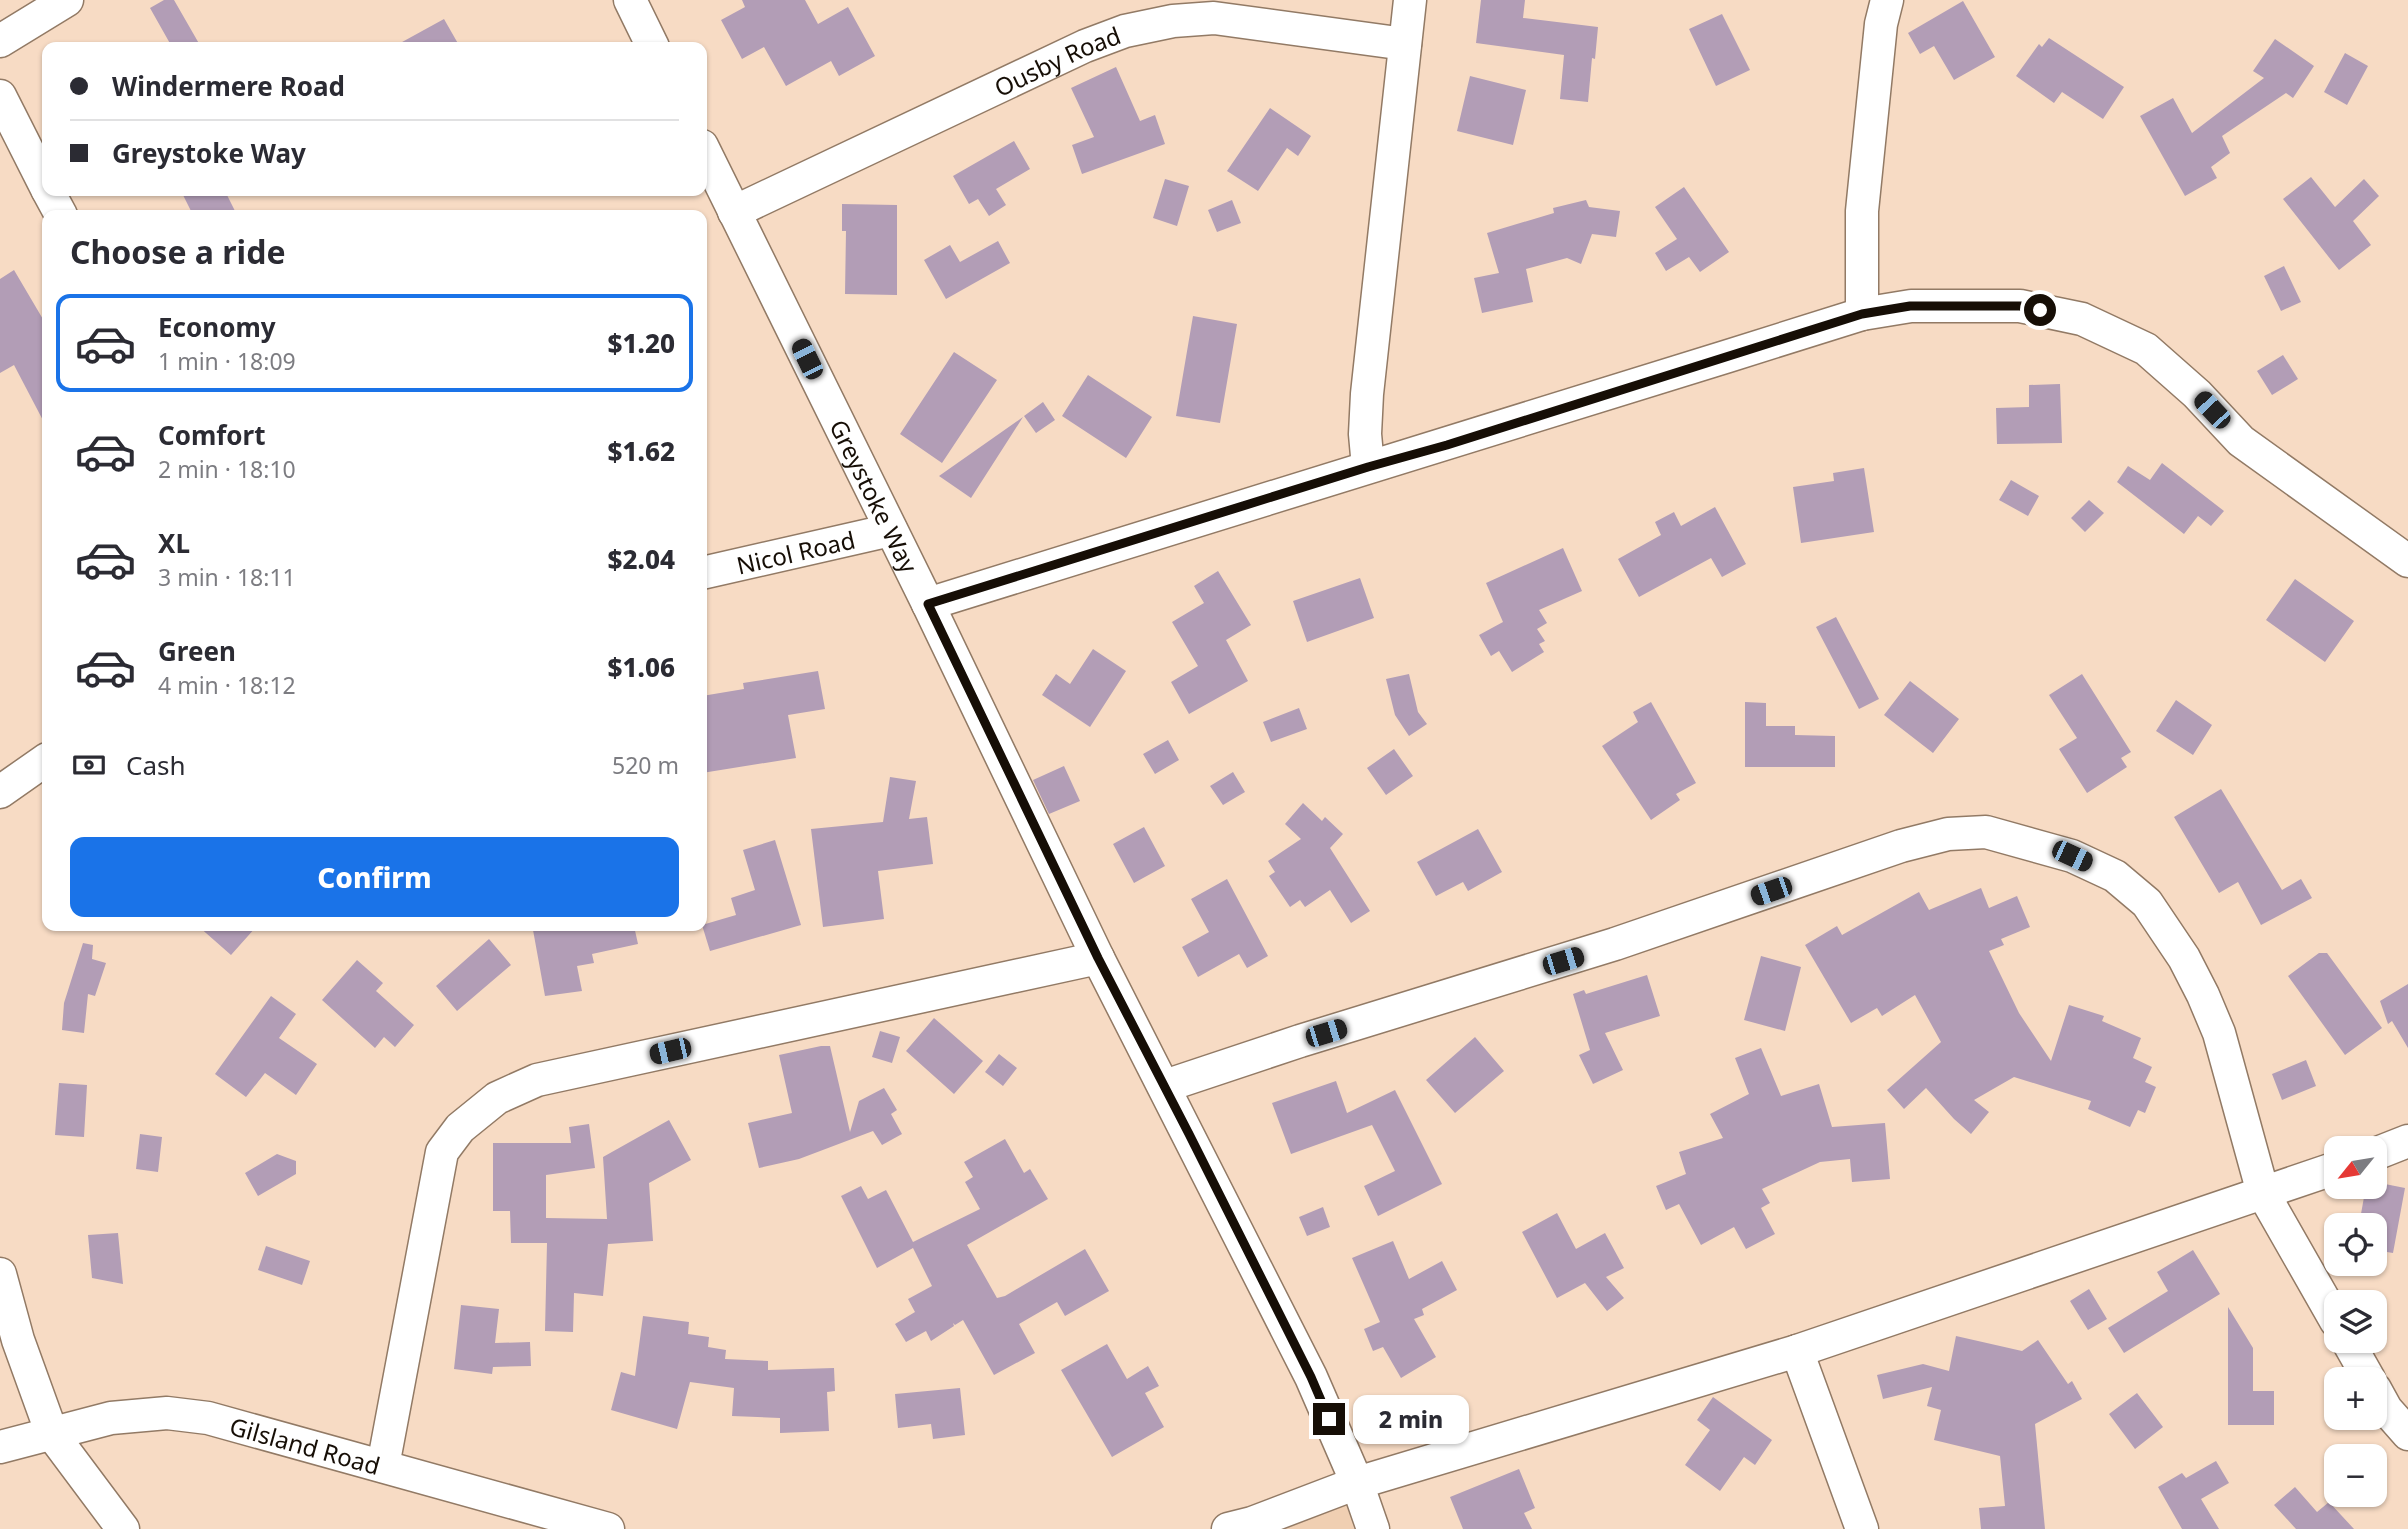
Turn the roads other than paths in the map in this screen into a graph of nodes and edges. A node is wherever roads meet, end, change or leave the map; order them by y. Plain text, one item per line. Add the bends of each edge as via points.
1 (67, 0) edge
2 (630, 0) edge
3 (1410, 0) edge
4 (1887, 0) edge
5 (0, 41) edge
6 (651, 42) edge
7 (1405, 44) junction
8 (0, 96) edge
9 (707, 156) edge
10 (42, 178) edge
11 (734, 212) junction
12 (1862, 314) junction
13 (1368, 467) junction
14 (891, 530) junction
15 (2408, 561) edge
16 (707, 572) edge
17 (928, 604) junction
18 (42, 763) edge
19 (0, 792) edge
20 (1098, 958) junction
21 (1165, 1086) junction
22 (2408, 1141) edge
23 (2387, 1149) edge
24 (2324, 1172) edge
25 (2263, 1193) junction
26 (0, 1274) edge
27 (2324, 1300) edge
28 (1797, 1351) junction
29 (2387, 1410) edge
30 (52, 1434) junction
31 (2408, 1434) edge
32 (0, 1447) edge
33 (383, 1466) junction
34 (1357, 1483) junction
35 (1245, 1527) edge
36 (123, 1529) edge
37 (608, 1529) edge
38 (1373, 1529) edge
39 (1862, 1529) edge

1 - 5 street
2 - 6 street
3 - 7 street
4 - 12 street via 1862,211
7 - 11 street, Ousby Road via 1214,18 1173,20 1125,31
7 - 13 street via 1367,394
8 - 10 street
9 - 11 street, Greystoke Way
11 - 14 street, Greystoke Way
12 - 13 street
12 - 15 street via 1910,306 2020,306 2082,319 2146,349 2241,441
13 - 17 street
14 - 16 street, Nicol Road
14 - 17 street, Greystoke Way
17 - 20 street, Greystoke Way
18 - 19 street
20 - 21 street, Greystoke Way
20 - 33 street via 537,1080 496,1098 460,1128 442,1152
21 - 25 street via 1615,944 1901,846 1948,834 1986,832 2072,856 2115,876 2147,903 2184,958 2219,1033
21 - 34 street, Greystoke Way via 1311,1377
22 - 23 street
24 - 25 street
25 - 27 street
25 - 28 street
26 - 30 street
28 - 34 street
28 - 39 street
29 - 31 street
30 - 32 street, Gilsland Road
30 - 33 street, Gilsland Road via 111,1418 167,1413 208,1418
30 - 36 street
33 - 37 street, Gilsland Road
34 - 35 street
34 - 38 street, Greystoke Way

